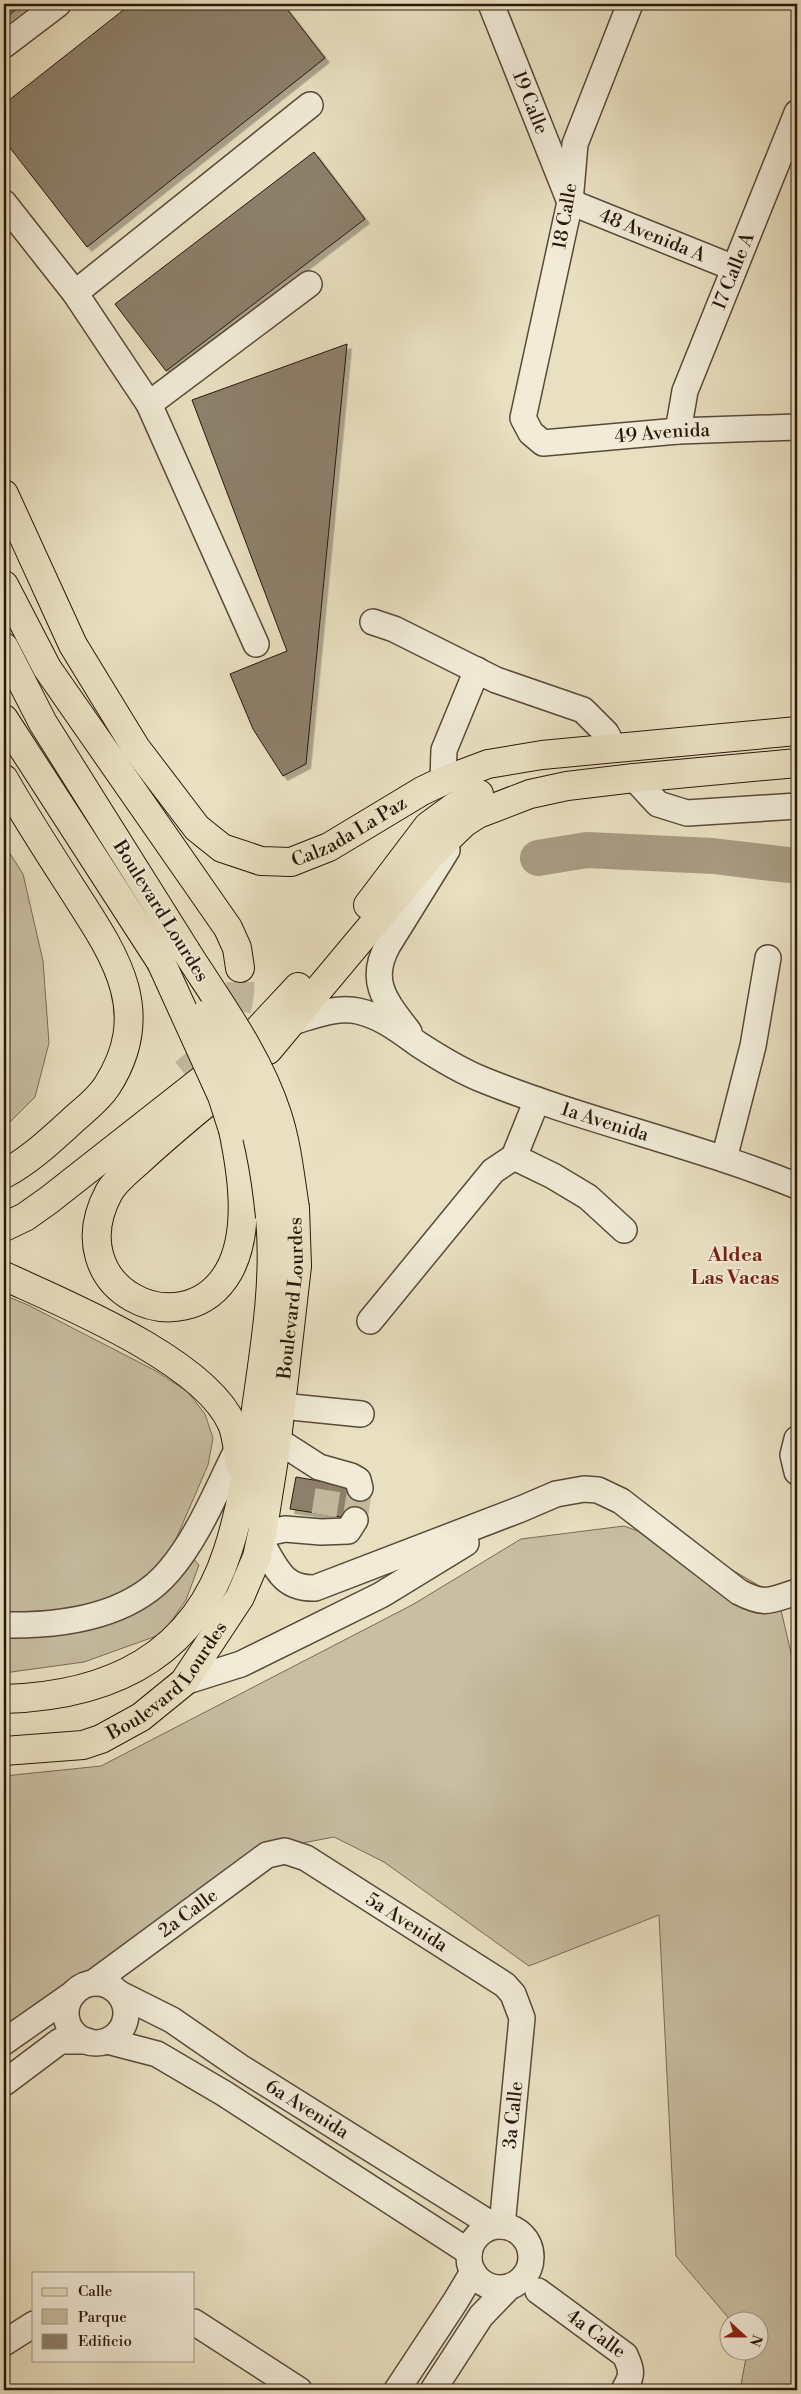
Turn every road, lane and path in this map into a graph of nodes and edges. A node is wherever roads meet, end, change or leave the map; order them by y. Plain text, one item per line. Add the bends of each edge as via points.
1 (58, 4) edge
2 (490, 4) edge
3 (630, 4) edge
4 (4, 45) edge
5 (310, 104) dead end
6 (797, 112) edge
7 (570, 202) junction
8 (4, 203) edge
9 (734, 268) junction
10 (309, 284) dead end
11 (75, 293) junction
12 (149, 404) junction
13 (797, 427) edge
14 (678, 431) junction
15 (531, 433) joint
16 (4, 494) edge
17 (4, 585) edge
18 (373, 622) dead end
19 (256, 644) dead end
20 (4, 647) edge
21 (477, 670) junction
22 (4, 719) edge
23 (797, 731) edge
24 (614, 748) junction
25 (797, 763) edge
26 (634, 778) junction
27 (4, 779) edge
28 (432, 786) junction
29 (530, 794) junction
30 (797, 806) edge
31 (464, 822) junction
32 (768, 958) dead end
33 (161, 962) junction
34 (240, 968) tunnel mouth
35 (292, 1022) junction
36 (419, 1044) junction
37 (201, 1082) junction
38 (537, 1100) junction
39 (514, 1157) junction
40 (724, 1159) junction
41 (4, 1174) edge
42 (797, 1186) edge
43 (4, 1208) edge
44 (283, 1213) junction
45 (4, 1227) edge
46 (624, 1230) dead end
47 (4, 1276) edge
48 (370, 1321) dead end
49 (281, 1406) junction
50 (361, 1414) dead end
51 (797, 1439) edge
52 (277, 1440) junction
53 (238, 1448) junction
54 (797, 1472) edge
55 (360, 1488) dead end
56 (243, 1491) junction
57 (521, 1509) junction
58 (356, 1520) dead end
59 (262, 1538) junction
60 (797, 1592) edge
61 (4, 1625) edge
62 (184, 1682) junction
63 (4, 1699) edge
64 (4, 1751) edge
65 (285, 1851) joint
66 (83, 1988) junction
67 (120, 1994) junction
68 (519, 2005) joint
69 (97, 2041) junction
70 (4, 2042) edge
71 (4, 2083) edge
72 (498, 2226) junction
73 (471, 2262) junction
74 (509, 2287) junction
75 (538, 2291) dead end
76 (195, 2323) edge
77 (32, 2325) edge
78 (4, 2343) edge
79 (299, 2390) edge
80 (397, 2390) edge
81 (433, 2390) edge
82 (624, 2390) edge

1 - 4 street
2 - 7 street, 19 Calle
3 - 7 street, 18 Calle via 575,144
5 - 11 street
6 - 9 street, 17 Calle A
7 - 9 street, 48 Avenida A
7 - 15 street, 18 Calle via 523,418
8 - 11 street
9 - 14 street, 17 Calle A via 684,391
10 - 12 street
11 - 12 street
12 - 19 street
13 - 14 street, 49 Avenida
14 - 15 street, 49 Avenida via 543,443
16 - 28 main road, Calzada La Paz via 73,645 136,748 197,828 222,848 261,861 291,862 329,847
17 - 34 main road via 47,668 228,928 237,948
18 - 21 street
20 - 44 main road, Boulevard Lourdes, bridge via 43,723 261,1074 278,1115
21 - 24 street via 496,680 583,710 606,733
21 - 28 street
22 - 33 main road, Boulevard Lourdes
23 - 24 main road, Calzada La Paz
24 - 28 main road, Calzada La Paz via 500,761
25 - 26 main road
26 - 29 main road
26 - 30 street via 658,804 686,813
27 - 41 main road via 102,936 124,979 129,1011 119,1062 107,1087 60,1132 18,1167
29 - 31 main road via 492,807
29 - 35 main road via 486,791 454,807 428,826 262,1041
31 - 35 main road via 432,854
31 - 36 street, 1a Avenida via 381,957 378,969 379,984 386,1000
32 - 40 street via 753,1046
33 - 37 main road, bridge via 222,1096 233,1130 242,1206 239,1241 221,1282 182,1306 154,1306 138,1300 113,1283 101,1265 97,1234 113,1186
33 - 44 main road, Boulevard Lourdes, bridge via 205,1015 246,1098 262,1160
35 - 36 street, 1a Avenida via 335,1010 358,1011 391,1026
36 - 38 street, 1a Avenida via 463,1071
37 - 43 main road
37 - 45 main road via 56,1195
38 - 39 street
38 - 40 street, 1a Avenida
39 - 46 street via 588,1197
39 - 48 street via 494,1171
40 - 42 street, 1a Avenida
44 - 49 main road, Boulevard Lourdes via 297,1266
44 - 56 main road, Boulevard Lourdes via 272,1261 267,1326
47 - 53 main road via 112,1328 180,1368 220,1405 232,1424
49 - 50 street
49 - 52 main road, Boulevard Lourdes
51 - 54 street via 793,1456
52 - 55 street via 330,1477 352,1476 358,1480
52 - 59 main road, Boulevard Lourdes
53 - 56 main road
53 - 61 street via 187,1546 170,1570 144,1594 107,1610 61,1622
56 - 63 main road, Boulevard Lourdes via 228,1550 214,1583 190,1622 163,1649 133,1670 72,1693
57 - 59 street via 315,1588 300,1589 288,1582
57 - 60 street via 556,1494 598,1490 621,1501 739,1592 760,1601
57 - 62 street via 381,1595 241,1664
58 - 59 street via 348,1530 322,1523 285,1529
59 - 62 main road, Boulevard Lourdes via 240,1597
62 - 64 main road, Boulevard Lourdes via 141,1717 101,1739 57,1748
65 - 66 street, 2a Calle via 267,1855
65 - 68 street, 5a Avenida via 306,1858 505,1985
66 - 67 street via 105,1984
66 - 69 street via 68,2004 68,2024 76,2035
66 - 70 street, 2a Calle
67 - 69 street via 126,2017 120,2031
67 - 72 street, 6a Avenida via 172,2020 240,2067
68 - 72 street, 3a Calle via 522,2018
69 - 71 street via 60,2041
69 - 73 street, 6a Avenida via 157,2054 225,2094
72 - 73 street via 477,2236
72 - 74 street via 520,2233 530,2250 529,2269 524,2277
73 - 74 street via 484,2284
73 - 80 street via 455,2302
74 - 81 street via 481,2316
75 - 82 street, 4a Calle via 625,2354 631,2379
76 - 79 street
77 - 78 street

